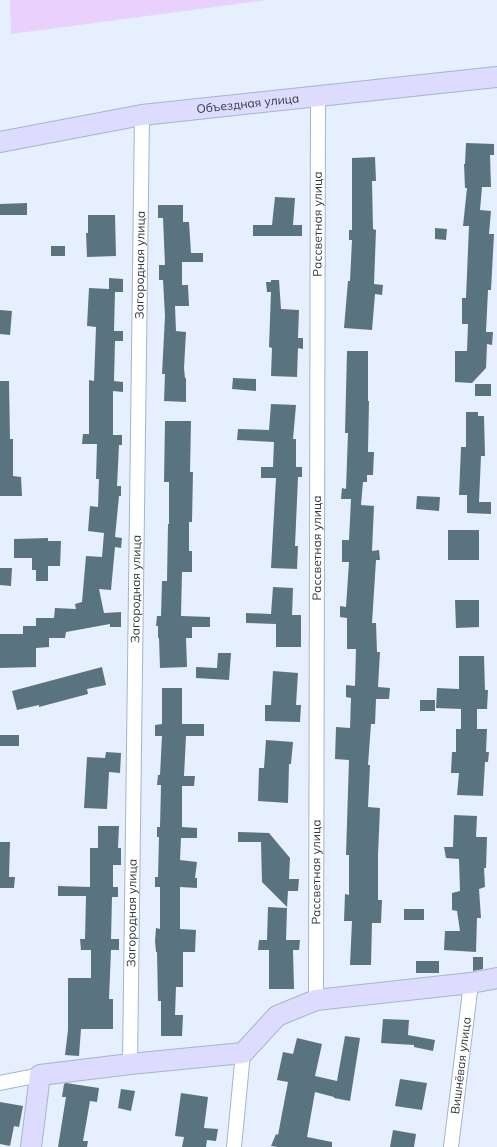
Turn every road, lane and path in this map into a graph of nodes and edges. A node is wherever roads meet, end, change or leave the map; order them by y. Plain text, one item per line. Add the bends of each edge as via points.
1 (497, 77) edge
2 (318, 96) junction
3 (142, 115) junction
4 (0, 142) edge
5 (497, 978) edge
6 (471, 983) junction
7 (316, 1000) junction
8 (243, 1052) junction
9 (130, 1064) junction
10 (40, 1075) junction
11 (0, 1083) edge
12 (31, 1147) edge
13 (234, 1147) edge
14 (451, 1147) edge

1 - 2 street, Объездная улица
2 - 3 street, Объездная улица
2 - 7 street, Рассветная улица
3 - 4 street, Объездная улица
3 - 9 street, Загородная улица
5 - 6 street
6 - 7 street
6 - 14 street, Вишнёвая улица
7 - 8 street via 277,1016
8 - 9 street
8 - 13 street
9 - 10 street
10 - 11 street
10 - 12 street

